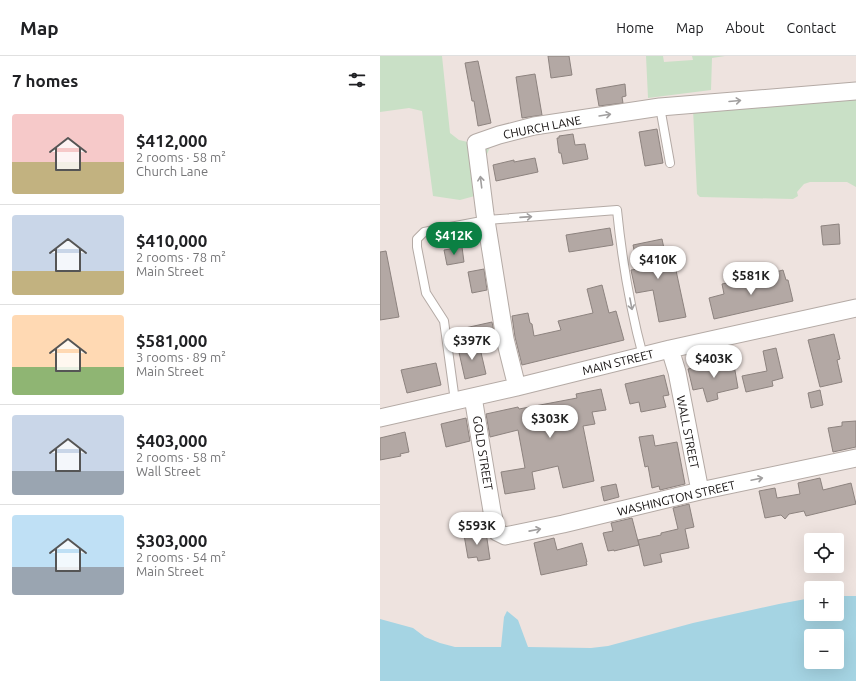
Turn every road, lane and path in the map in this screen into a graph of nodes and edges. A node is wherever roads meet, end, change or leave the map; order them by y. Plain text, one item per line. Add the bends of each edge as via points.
1 (856, 91) edge
2 (660, 107) junction
3 (670, 163) dead end
4 (487, 220) junction
5 (856, 308) edge
6 (670, 349) junction
7 (643, 356) junction
8 (517, 387) junction
9 (473, 397) junction
10 (456, 401) junction
11 (380, 418) edge
12 (856, 458) edge
13 (700, 491) junction
14 (497, 532) joint

2 -> 1 street, CHURCH LANE
2 - 3 lane
4 -> 2 street, CHURCH LANE via 476,143 534,126
4 -> 7 lane via 617,210 623,268
4 - 8 street, CHURCH LANE via 505,340
4 - 10 lane via 424,232 418,239 417,247 426,293 444,321
5 - 6 street, MAIN STREET
6 - 7 street, MAIN STREET
6 - 13 street, WALL STREET
7 - 8 street, MAIN STREET
8 - 9 street, MAIN STREET
9 - 10 street, MAIN STREET
9 - 14 street, GOLD STREET
10 - 11 street, MAIN STREET
13 -> 12 street, WASHINGTON STREET
14 -> 13 street, WASHINGTON STREET via 505,536

